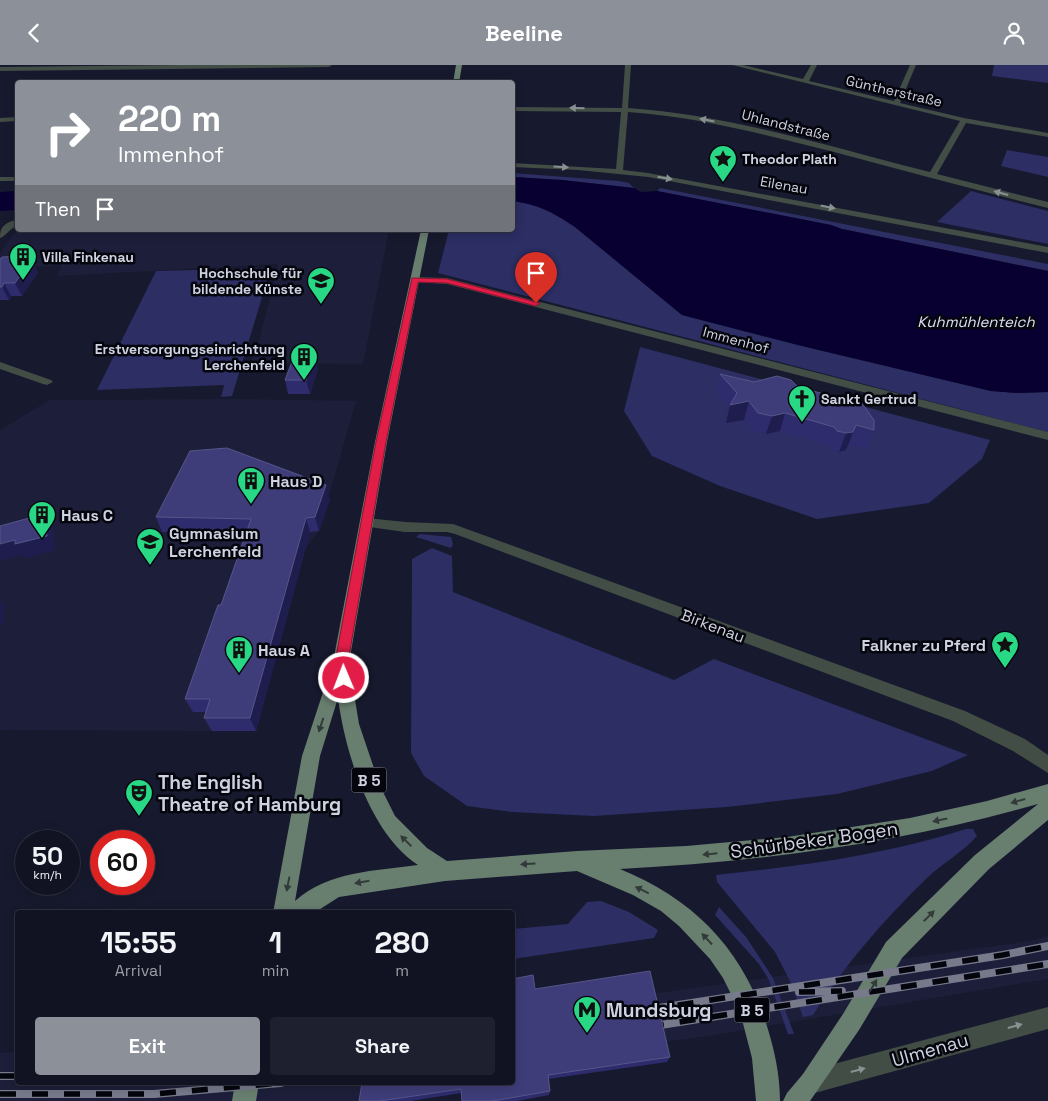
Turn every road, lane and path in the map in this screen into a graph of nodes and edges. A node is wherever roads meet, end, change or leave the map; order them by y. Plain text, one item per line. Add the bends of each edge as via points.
1 (329, 65) edge
2 (459, 65) edge
3 (628, 65) edge
4 (736, 65) edge
5 (814, 65) edge
6 (913, 65) edge
7 (0, 69) edge
8 (456, 80) edge
9 (805, 82) junction
10 (896, 104) junction
11 (515, 109) edge
12 (626, 110) junction
13 (15, 119) edge
14 (0, 120) edge
15 (964, 120) junction
16 (1048, 135) edge
17 (515, 165) edge
18 (619, 171) junction
19 (932, 175) junction
20 (0, 179) edge
21 (15, 179) edge
22 (1048, 205) edge
23 (15, 223) edge
24 (425, 232) edge
25 (0, 235) edge
26 (1048, 250) edge
27 (415, 280) junction
28 (0, 365) edge
29 (47, 382) dead end
30 (1048, 436) edge
31 (368, 523) junction
32 (341, 662) junction
33 (1048, 765) edge
34 (1048, 793) edge
35 (1048, 808) edge
36 (577, 861) junction
37 (445, 871) junction
38 (284, 910) edge
39 (301, 910) edge
40 (1048, 1018) edge
41 (811, 1083) junction
42 (248, 1085) edge
43 (244, 1101) edge
44 (768, 1101) edge
45 (795, 1101) edge

1 - 7 street
2 - 8 main road
3 - 12 street
4 - 9 street, Güntherstraße
5 - 9 street
6 - 10 street
9 - 10 street, Güntherstraße
10 - 15 street, Güntherstraße
12 -> 11 street, Uhlandstraße
12 - 18 street
19 -> 12 street, Uhlandstraße via 705,119
13 - 14 street
15 - 16 street, Güntherstraße
15 - 19 street
17 -> 18 street, Eilenau
18 -> 26 street, Eilenau via 787,199
22 -> 19 street, Uhlandstraße
20 - 21 street
23 - 25 street via 6,227
24 - 27 main road, B 5
27 - 30 street, Immenhof via 456,283
27 - 31 main road, B 5 via 381,442
28 - 29 street
31 - 32 main road, B 5
31 - 33 street, Birkenau via 448,527 460,531 959,716 1019,745
37 -> 32 main road, B 5 via 420,855 388,822 371,788 350,724
32 -> 38 main road, B 5 via 311,756
34 -> 36 main road, Schürbeker Bogen via 910,827 787,846 686,857
41 -> 35 main road via 894,950 982,862
36 -> 37 main road, Schürbeker Bogen / B 5
44 -> 36 main road, Schürbeker Bogen / B 5 via 765,1059 752,1011 718,951 697,928 649,893
37 -> 39 main road, Schürbeker Bogen via 336,887
41 -> 40 street, Ulmenau
41 - 45 main road
42 - 43 main road

